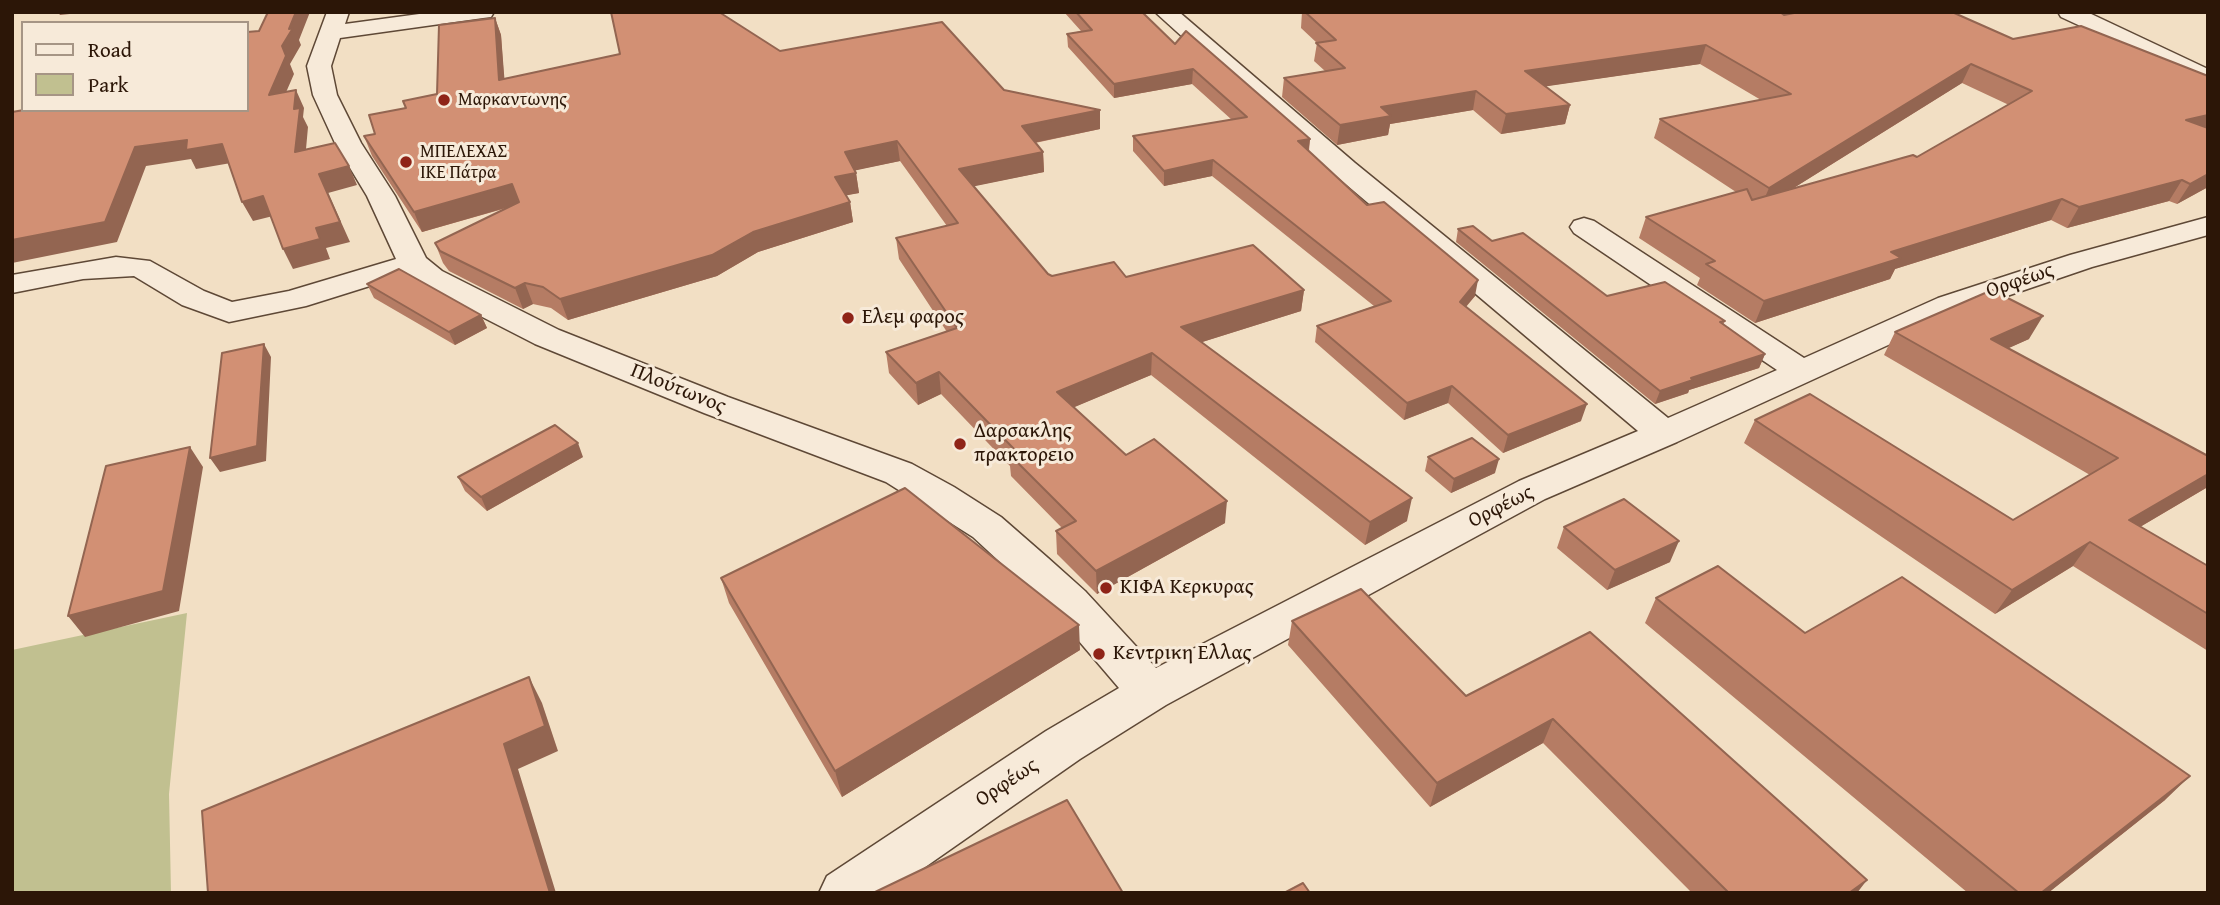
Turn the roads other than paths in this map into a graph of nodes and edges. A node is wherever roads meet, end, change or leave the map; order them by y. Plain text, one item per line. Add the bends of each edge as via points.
1 (484, 12) edge
2 (1166, 12) edge
3 (2069, 12) edge
4 (2103, 12) edge
5 (334, 22) edge
6 (2208, 61) edge
7 (2208, 78) edge
8 (2208, 226) edge
9 (1584, 227) dead end
10 (413, 263) junction
11 (12, 284) edge
12 (1801, 371) junction
13 (1664, 434) junction
14 (1150, 692) junction
15 (845, 893) edge

1 - 5 street
2 - 13 street via 1345,169
3 - 7 street
4 - 6 street
5 - 10 street, Πλούτωνος via 319,66 325,95
8 - 12 street, Ορφέως via 2081,261 1949,305
9 - 12 street
10 - 11 street via 295,299 229,312 193,298 139,267 83,270
10 - 14 street, Πλούτωνος via 432,278 547,337 899,473 940,496 987,527 1034,568
12 - 13 street, Ορφέως
13 - 14 street, Ορφέως via 1532,490
14 - 15 street, Ορφέως via 1063,745

